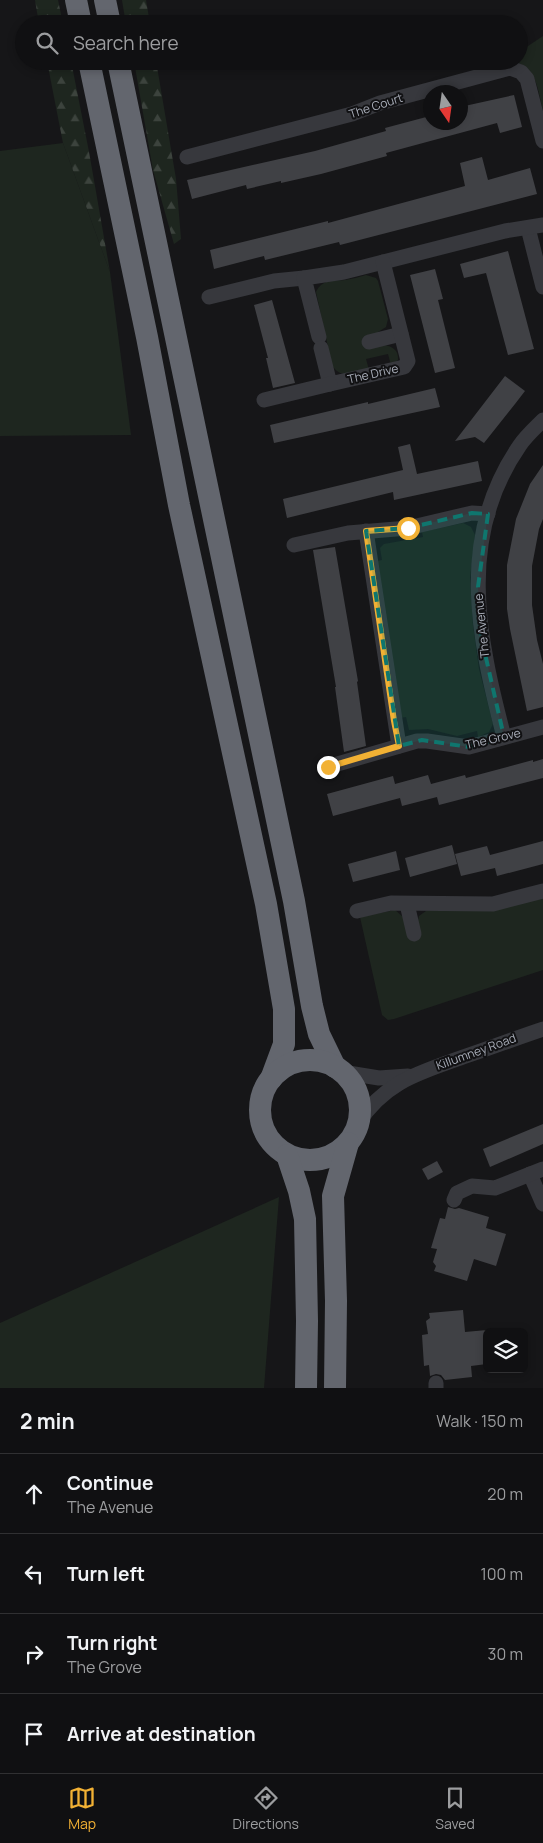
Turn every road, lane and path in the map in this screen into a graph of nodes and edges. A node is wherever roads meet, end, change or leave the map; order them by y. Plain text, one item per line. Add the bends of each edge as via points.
1 (76, 0) edge
2 (105, 0) edge
3 (79, 15) edge
4 (108, 15) edge
5 (90, 70) edge
6 (120, 70) edge
7 (503, 70) edge
8 (516, 70) edge
9 (543, 141) edge
10 (187, 157) dead end
11 (536, 226) edge
12 (383, 262) junction
13 (304, 278) junction
14 (543, 287) edge
15 (209, 297) dead end
16 (402, 334) junction
17 (370, 342) dead end
18 (330, 384) junction
19 (264, 400) dead end
20 (543, 420) edge
21 (488, 514) junction
22 (366, 531) junction
23 (294, 545) dead end
24 (543, 727) edge
25 (504, 737) junction
26 (399, 746) junction
27 (328, 767) dead end
28 (543, 891) edge
29 (407, 904) junction
30 (357, 912) dead end
31 (414, 934) dead end
32 (543, 1029) edge
33 (338, 1069) junction
34 (409, 1076) junction
35 (271, 1079) junction
36 (353, 1133) junction
37 (287, 1155) junction
38 (536, 1171) edge
39 (454, 1200) dead end
40 (543, 1204) edge
41 (306, 1388) edge
42 (335, 1388) edge

1 - 3 highway
2 - 4 highway
5 - 35 highway via 267,914 284,1009 284,1044
6 - 33 highway via 294,901 312,1006 319,1034
7 - 10 street, The Court
8 - 9 street, The Court via 527,79
11 - 12 street
11 - 14 street
12 - 13 street
12 - 16 street, The Drive
13 - 15 street via 274,281
13 - 18 street, The Drive
16 - 17 street
16 - 18 street, The Drive via 408,361 404,367
18 - 19 street
20 - 21 street, The Avenue via 521,443 507,465
21 - 22 street via 472,512 408,528
21 - 25 street, The Avenue via 479,564 479,613 484,655
22 - 23 street
22 - 26 street
24 - 25 street, The Grove
25 - 26 street, The Grove via 469,747 422,740
26 - 27 street, The Grove
28 - 29 street via 487,905
29 - 30 street via 384,904
29 - 31 street
32 - 34 street, Killumney Road
33 - 34 street, Killumney Road via 379,1078
33 - 35 highway via 307,1060 294,1063
33 - 36 highway via 358,1095 360,1109
34 - 36 street, Killumney Road via 387,1090 367,1109
35 - 37 highway via 260,1107 261,1121 266,1135
36 - 37 highway via 335,1153 320,1159 303,1160
36 - 42 highway via 333,1196
37 - 41 highway via 305,1219
38 - 39 street via 494,1188 472,1186 458,1193
38 - 40 street

